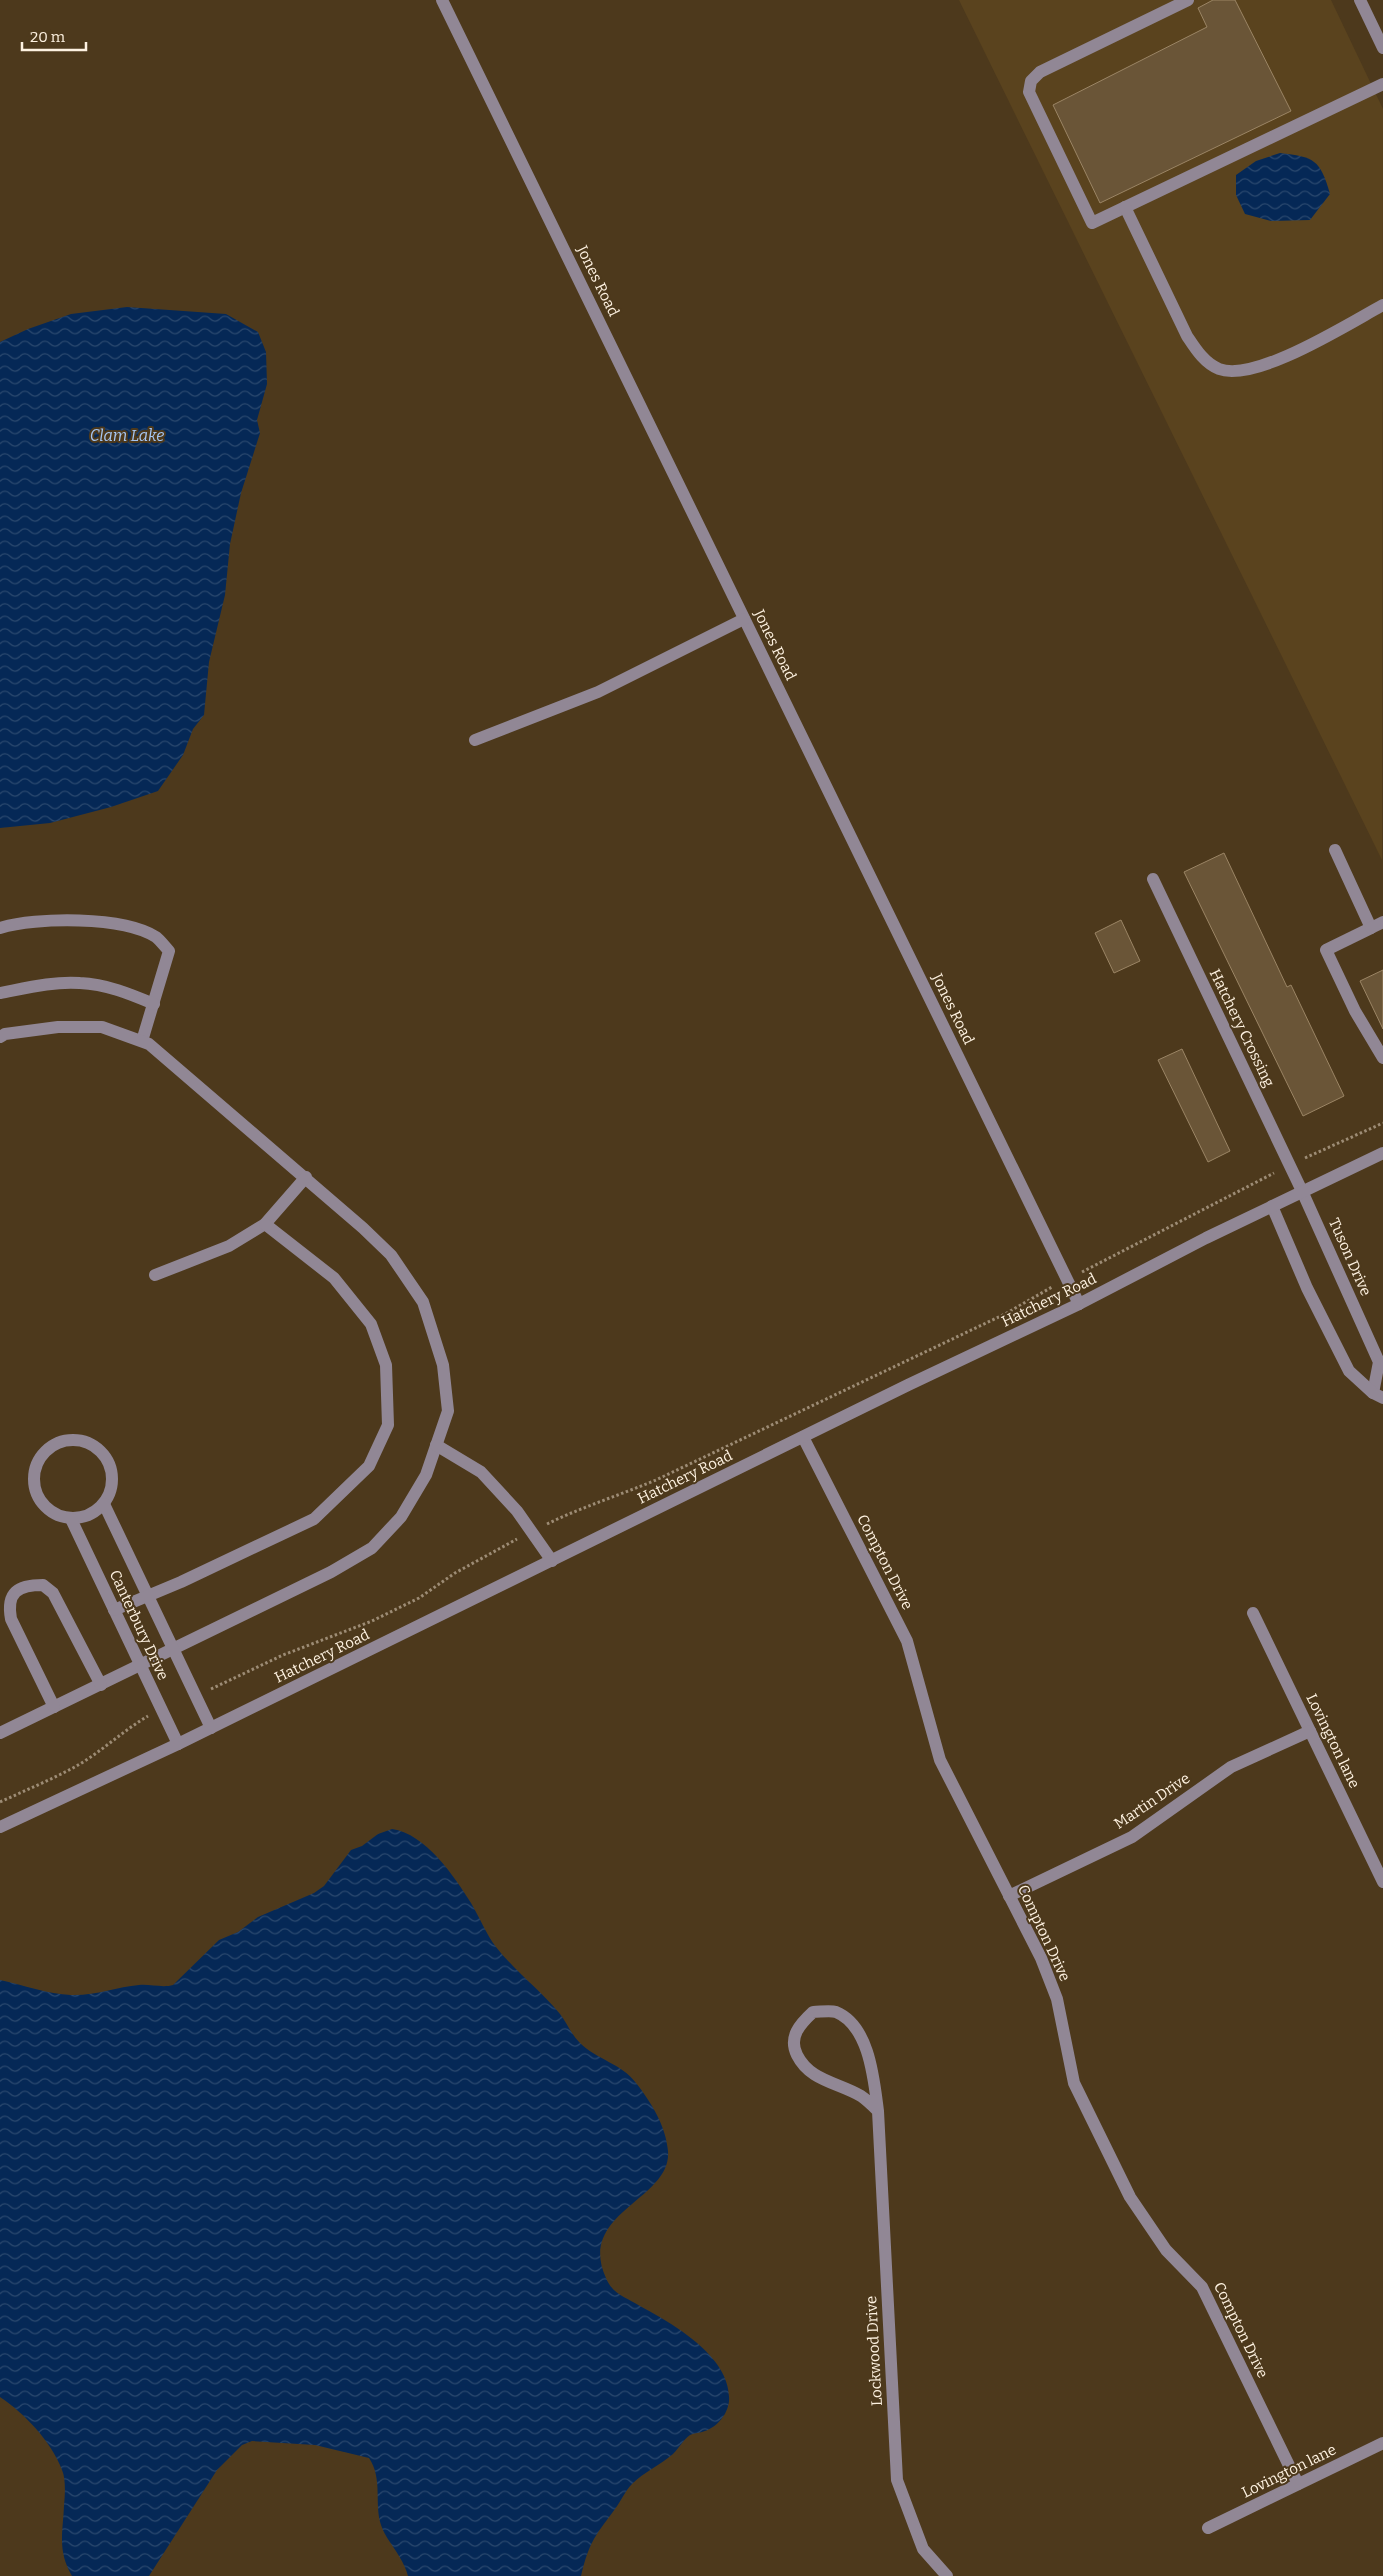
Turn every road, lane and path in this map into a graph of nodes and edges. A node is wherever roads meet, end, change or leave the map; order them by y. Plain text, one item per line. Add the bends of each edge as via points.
1 (442, 0) edge
2 (1188, 0) edge
3 (1360, 0) edge
4 (1383, 48) edge
5 (1383, 84) edge
6 (1125, 207) junction
7 (1383, 306) edge
8 (744, 619) junction
9 (475, 740) dead end
10 (1335, 850) dead end
11 (1153, 879) dead end
12 (1383, 922) edge
13 (0, 928) edge
14 (1371, 928) junction
15 (0, 993) edge
16 (154, 1004) junction
17 (0, 1037) edge
18 (142, 1041) junction
19 (1383, 1058) edge
20 (1383, 1122) edge
21 (1383, 1153) edge
22 (1290, 1165) junction
23 (306, 1177) junction
24 (1302, 1191) junction
25 (1272, 1206) junction
26 (265, 1224) junction
27 (155, 1275) dead end
28 (1067, 1280) junction
29 (1080, 1304) junction
30 (1378, 1395) edge
31 (803, 1437) junction
32 (436, 1445) junction
33 (104, 1504) junction
34 (72, 1519) junction
35 (531, 1532) junction
36 (552, 1561) junction
37 (147, 1595) junction
38 (114, 1610) junction
39 (1253, 1613) dead end
40 (172, 1650) junction
41 (140, 1666) junction
42 (100, 1685) junction
43 (195, 1696) junction
44 (54, 1707) junction
45 (162, 1710) junction
46 (211, 1728) junction
47 (1310, 1731) junction
48 (0, 1733) edge
49 (178, 1744) junction
50 (0, 1802) edge
51 (0, 1827) edge
52 (1383, 1882) edge
53 (1010, 1896) junction
54 (878, 2111) junction
55 (1383, 2444) edge
56 (1298, 2484) junction
57 (1208, 2528) dead end
58 (947, 2576) edge

1 - 8 street, Jones Road
2 - 6 street via 1040,72 1032,81 1029,92 1092,223
3 - 4 street
5 - 6 street
6 - 7 street via 1187,336 1199,354 1218,368 1240,372 1270,364
8 - 9 street via 598,692
8 - 28 street, Jones Road
10 - 14 street
11 - 22 street, Hatchery Crossing
12 - 14 street
13 - 16 street via 14,924 79,920 117,924 156,937 170,951
14 - 19 street via 1326,950 1355,1011
15 - 16 street via 80,983 119,990
16 - 18 street
17 - 18 street via 58,1027 102,1027
18 - 23 street
20 - 22 path
21 - 24 street, Hatchery Road
22 - 24 street, Hatchery Crossing
22 - 28 path
23 - 26 street
23 - 32 street via 391,1255 423,1302 443,1365 448,1411
24 - 25 street, Hatchery Road
24 - 30 street, Tuson Drive via 1379,1362
25 - 29 street, Hatchery Road
25 - 30 street, Tuson Drive via 1307,1288 1349,1371
26 - 27 street via 229,1246
26 - 37 street via 334,1278 371,1324 386,1365 388,1425 369,1466 314,1518
28 - 29 street, Jones Road
28 - 35 path via 1005,1314 656,1480 578,1509
29 - 31 street, Hatchery Road
31 - 36 street, Hatchery Road
31 - 53 street, Compton Drive via 907,1641 940,1760
32 - 35 street via 481,1472 517,1511
32 - 40 street via 426,1475 401,1517 372,1548 331,1572
33 - 34 street via 89,1516
33 - 34 street via 111,1489 112,1472 105,1456 92,1444 75,1440 57,1443 43,1454 35,1469 34,1487 41,1503 54,1514
33 - 37 street, Canterbury Drive
34 - 38 street, Canterbury Drive
35 - 36 street
35 - 43 path via 455,1573 420,1598
36 - 46 street, Hatchery Road
37 - 38 street
37 - 40 street, Canterbury Drive
38 - 41 street, Canterbury Drive
39 - 47 street, Lovington lane
40 - 41 street
40 - 43 street, Canterbury Drive
41 - 42 street
41 - 45 street, Canterbury Drive
42 - 44 street
42 - 44 street via 53,1593 43,1585 28,1585 15,1591 8,1604 11,1618
43 - 46 street, Canterbury Drive
44 - 48 street
45 - 49 street, Canterbury Drive
45 - 50 path via 119,1734 72,1769
46 - 49 street, Hatchery Road
47 - 52 street, Lovington lane
47 - 53 street, Martin Drive via 1231,1767 1132,1836
49 - 51 street, Hatchery Road
53 - 56 street, Compton Drive via 1057,1999 1074,2083 1130,2197 1166,2250 1202,2287
54 - 54 street, Lockwood Drive via 865,2045 853,2025 836,2012 813,2012 797,2028 793,2047 803,2067 819,2078 862,2096
54 - 58 street, Lockwood Drive via 897,2480 923,2549
55 - 56 street, Lovington lane
56 - 57 street, Lovington lane

